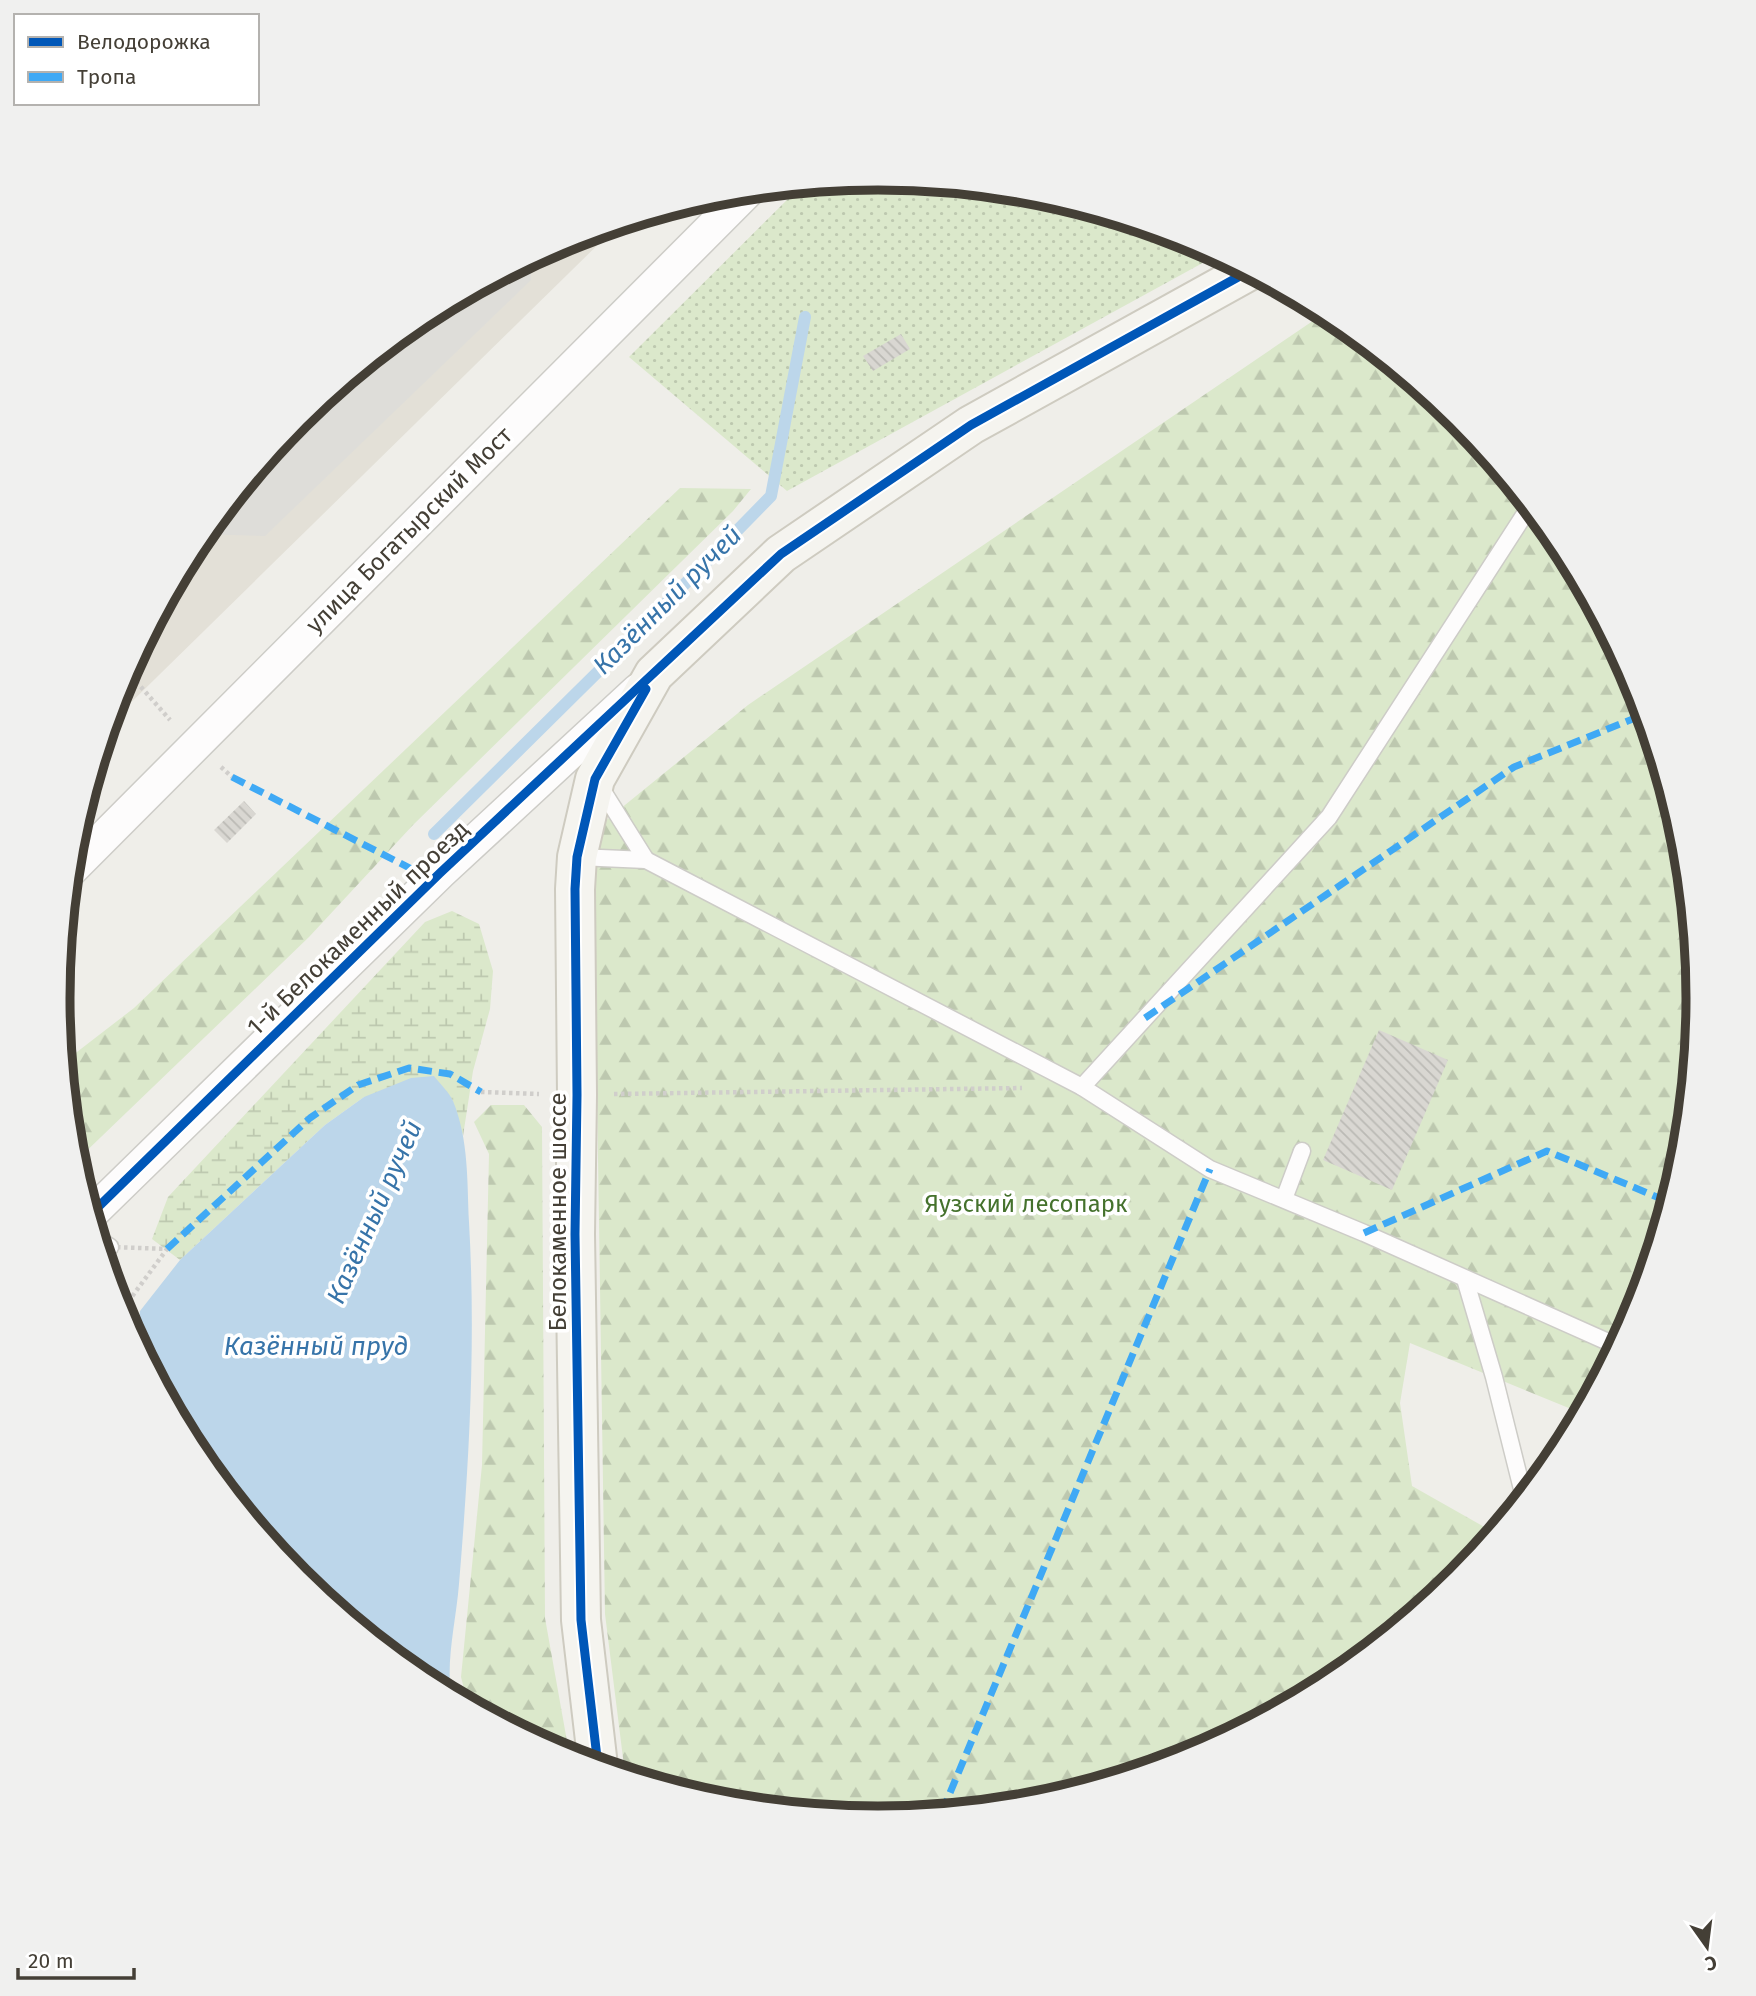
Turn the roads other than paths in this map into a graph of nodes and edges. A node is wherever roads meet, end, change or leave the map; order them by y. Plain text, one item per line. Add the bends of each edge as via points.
1 (736, 203) edge
2 (1240, 276) edge
3 (1525, 514) edge
4 (654, 674) junction
5 (595, 779) junction
6 (578, 857) junction
7 (83, 858) edge
8 (646, 860) junction
9 (1082, 1087) junction
10 (1302, 1151) dead end
11 (1284, 1199) junction
12 (98, 1207) edge
13 (1465, 1279) junction
14 (1609, 1342) edge
15 (1521, 1487) edge
16 (597, 1755) edge

1 - 7 street, улица Богатырский Мост
2 - 4 street via 971,425 781,554
3 - 9 lane via 1329,817
4 - 5 street, Белокаменное шоссе
4 - 12 street, 1-й Белокаменный проезд via 440,873
5 - 6 street, Белокаменное шоссе
5 - 8 lane
6 - 8 lane
6 - 16 street, Белокаменное шоссе via 575,1234 580,1620
8 - 9 lane
9 - 11 lane via 1210,1169
10 - 11 lane
11 - 13 lane
13 - 14 lane
13 - 15 lane

